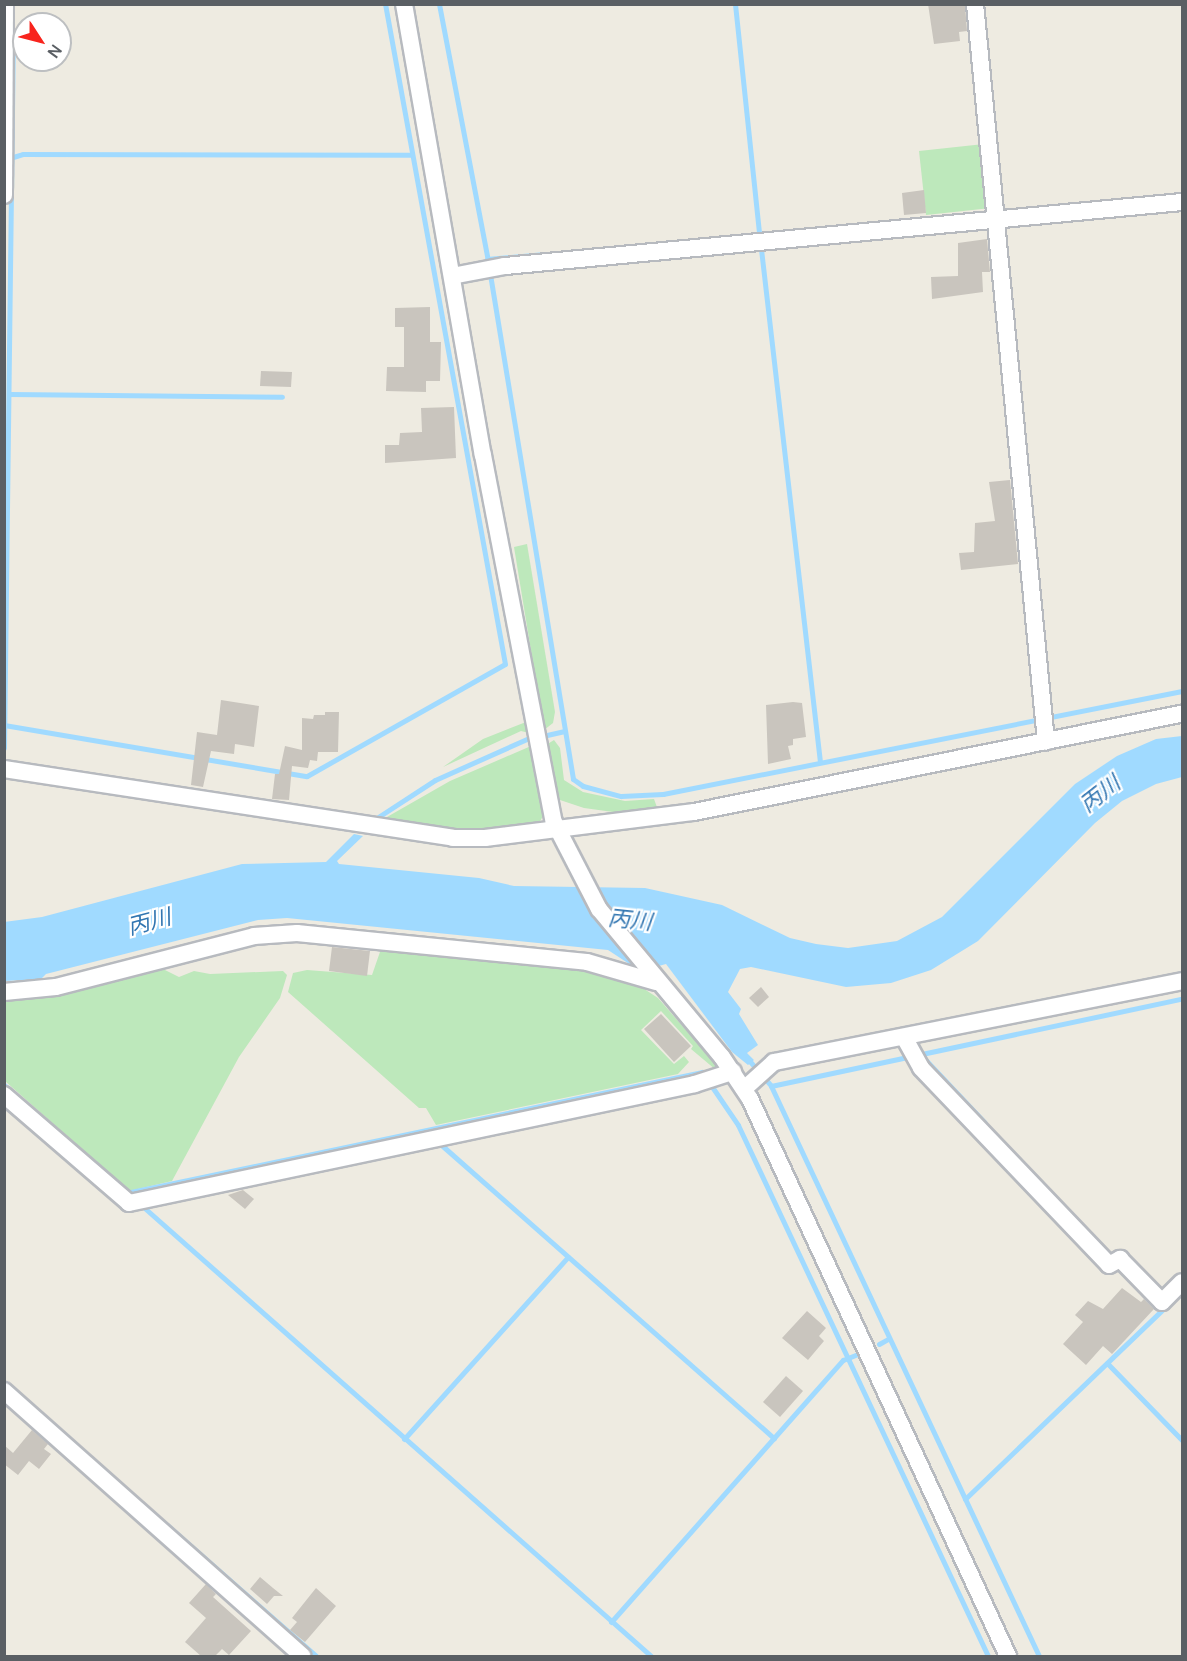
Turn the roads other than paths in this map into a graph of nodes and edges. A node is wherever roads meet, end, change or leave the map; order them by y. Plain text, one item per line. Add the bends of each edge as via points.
1 (5, 4) edge
2 (404, 4) edge
3 (975, 4) edge
4 (4, 195) edge
5 (1182, 202) edge
6 (998, 215) junction
7 (452, 276) junction
8 (1182, 714) edge
9 (1045, 736) junction
10 (7, 769) edge
11 (561, 836) junction
12 (653, 977) junction
13 (1179, 988) edge
14 (4, 992) edge
15 (910, 1050) junction
16 (733, 1072) junction
17 (744, 1089) junction
18 (4, 1095) edge
19 (1182, 1282) edge
20 (4, 1391) edge
21 (302, 1656) edge
22 (1008, 1656) edge

1 - 4 street
2 - 7 street
3 - 6 street
5 - 6 street
6 - 7 street
6 - 9 street
7 - 11 street via 547,793
8 - 9 street
9 - 11 street via 694,812
10 - 11 street via 453,838
11 - 12 street via 599,909
12 - 14 street via 587,962 297,933 254,936 56,987
12 - 16 street
13 - 15 street
15 - 17 street via 855,1044 760,1072
15 - 19 street via 1109,1265 1120,1258 1162,1302
16 - 17 street
16 - 18 street via 136,1201
17 - 22 street
20 - 21 street

